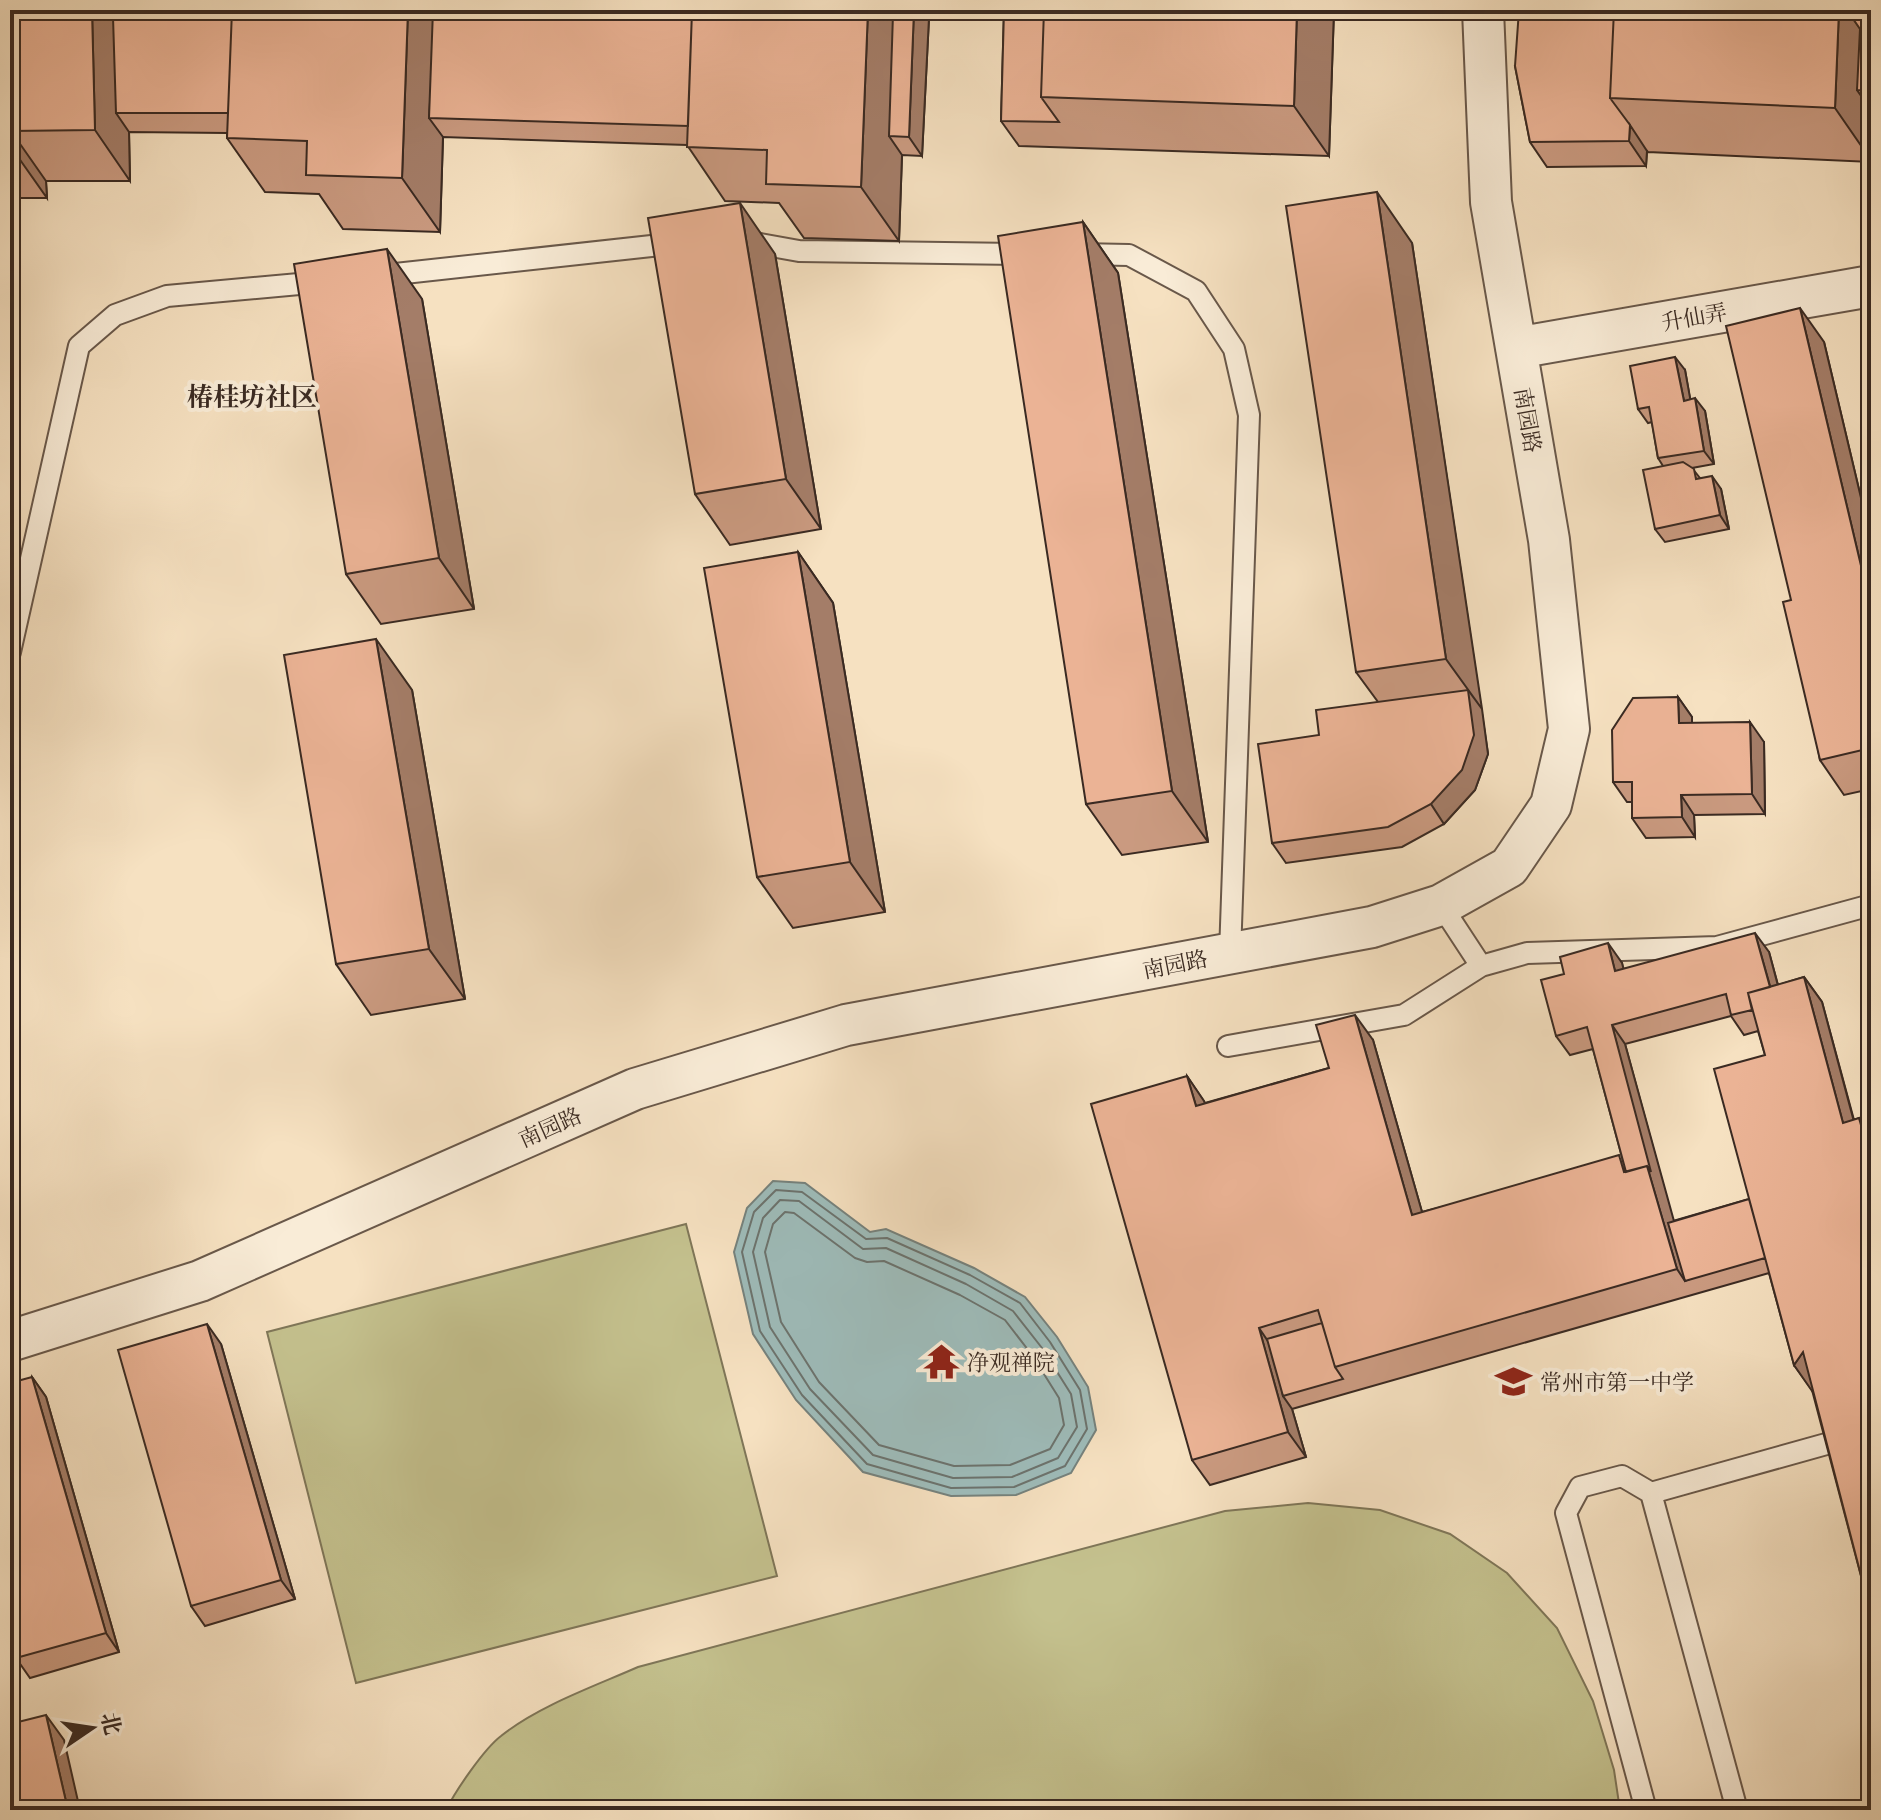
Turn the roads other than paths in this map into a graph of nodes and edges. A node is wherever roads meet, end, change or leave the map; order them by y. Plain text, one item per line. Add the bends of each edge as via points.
1 (1483, 10) edge
2 (727, 238) edge
3 (696, 242) edge
4 (1871, 286) edge
5 (1516, 348) junction
6 (10, 652) edge
7 (1441, 905) junction
8 (1871, 905) edge
9 (1230, 954) junction
10 (1481, 966) junction
11 (1228, 1046) dead end
12 (10, 1341) edge
13 (1837, 1441) edge
14 (1651, 1493) junction
15 (1646, 1810) edge
16 (1737, 1810) edge

1 - 5 street, 南园路 via 1491,202
2 - 9 lane via 799,251 1129,255 1196,291 1234,349 1249,415
3 - 6 lane via 167,296 115,315 79,346
4 - 5 street, 升仙弄
5 - 7 street, 南园路 via 1549,540 1569,729 1551,805 1509,867
7 - 9 street, 南园路 via 1372,927
7 - 10 lane
8 - 10 lane via 1717,947 1527,953
9 - 12 street, 南园路 via 846,1025 635,1089 210,1277
10 - 11 lane via 1404,1015
13 - 14 lane
14 - 15 lane via 1622,1476 1580,1487 1566,1513
14 - 16 lane

